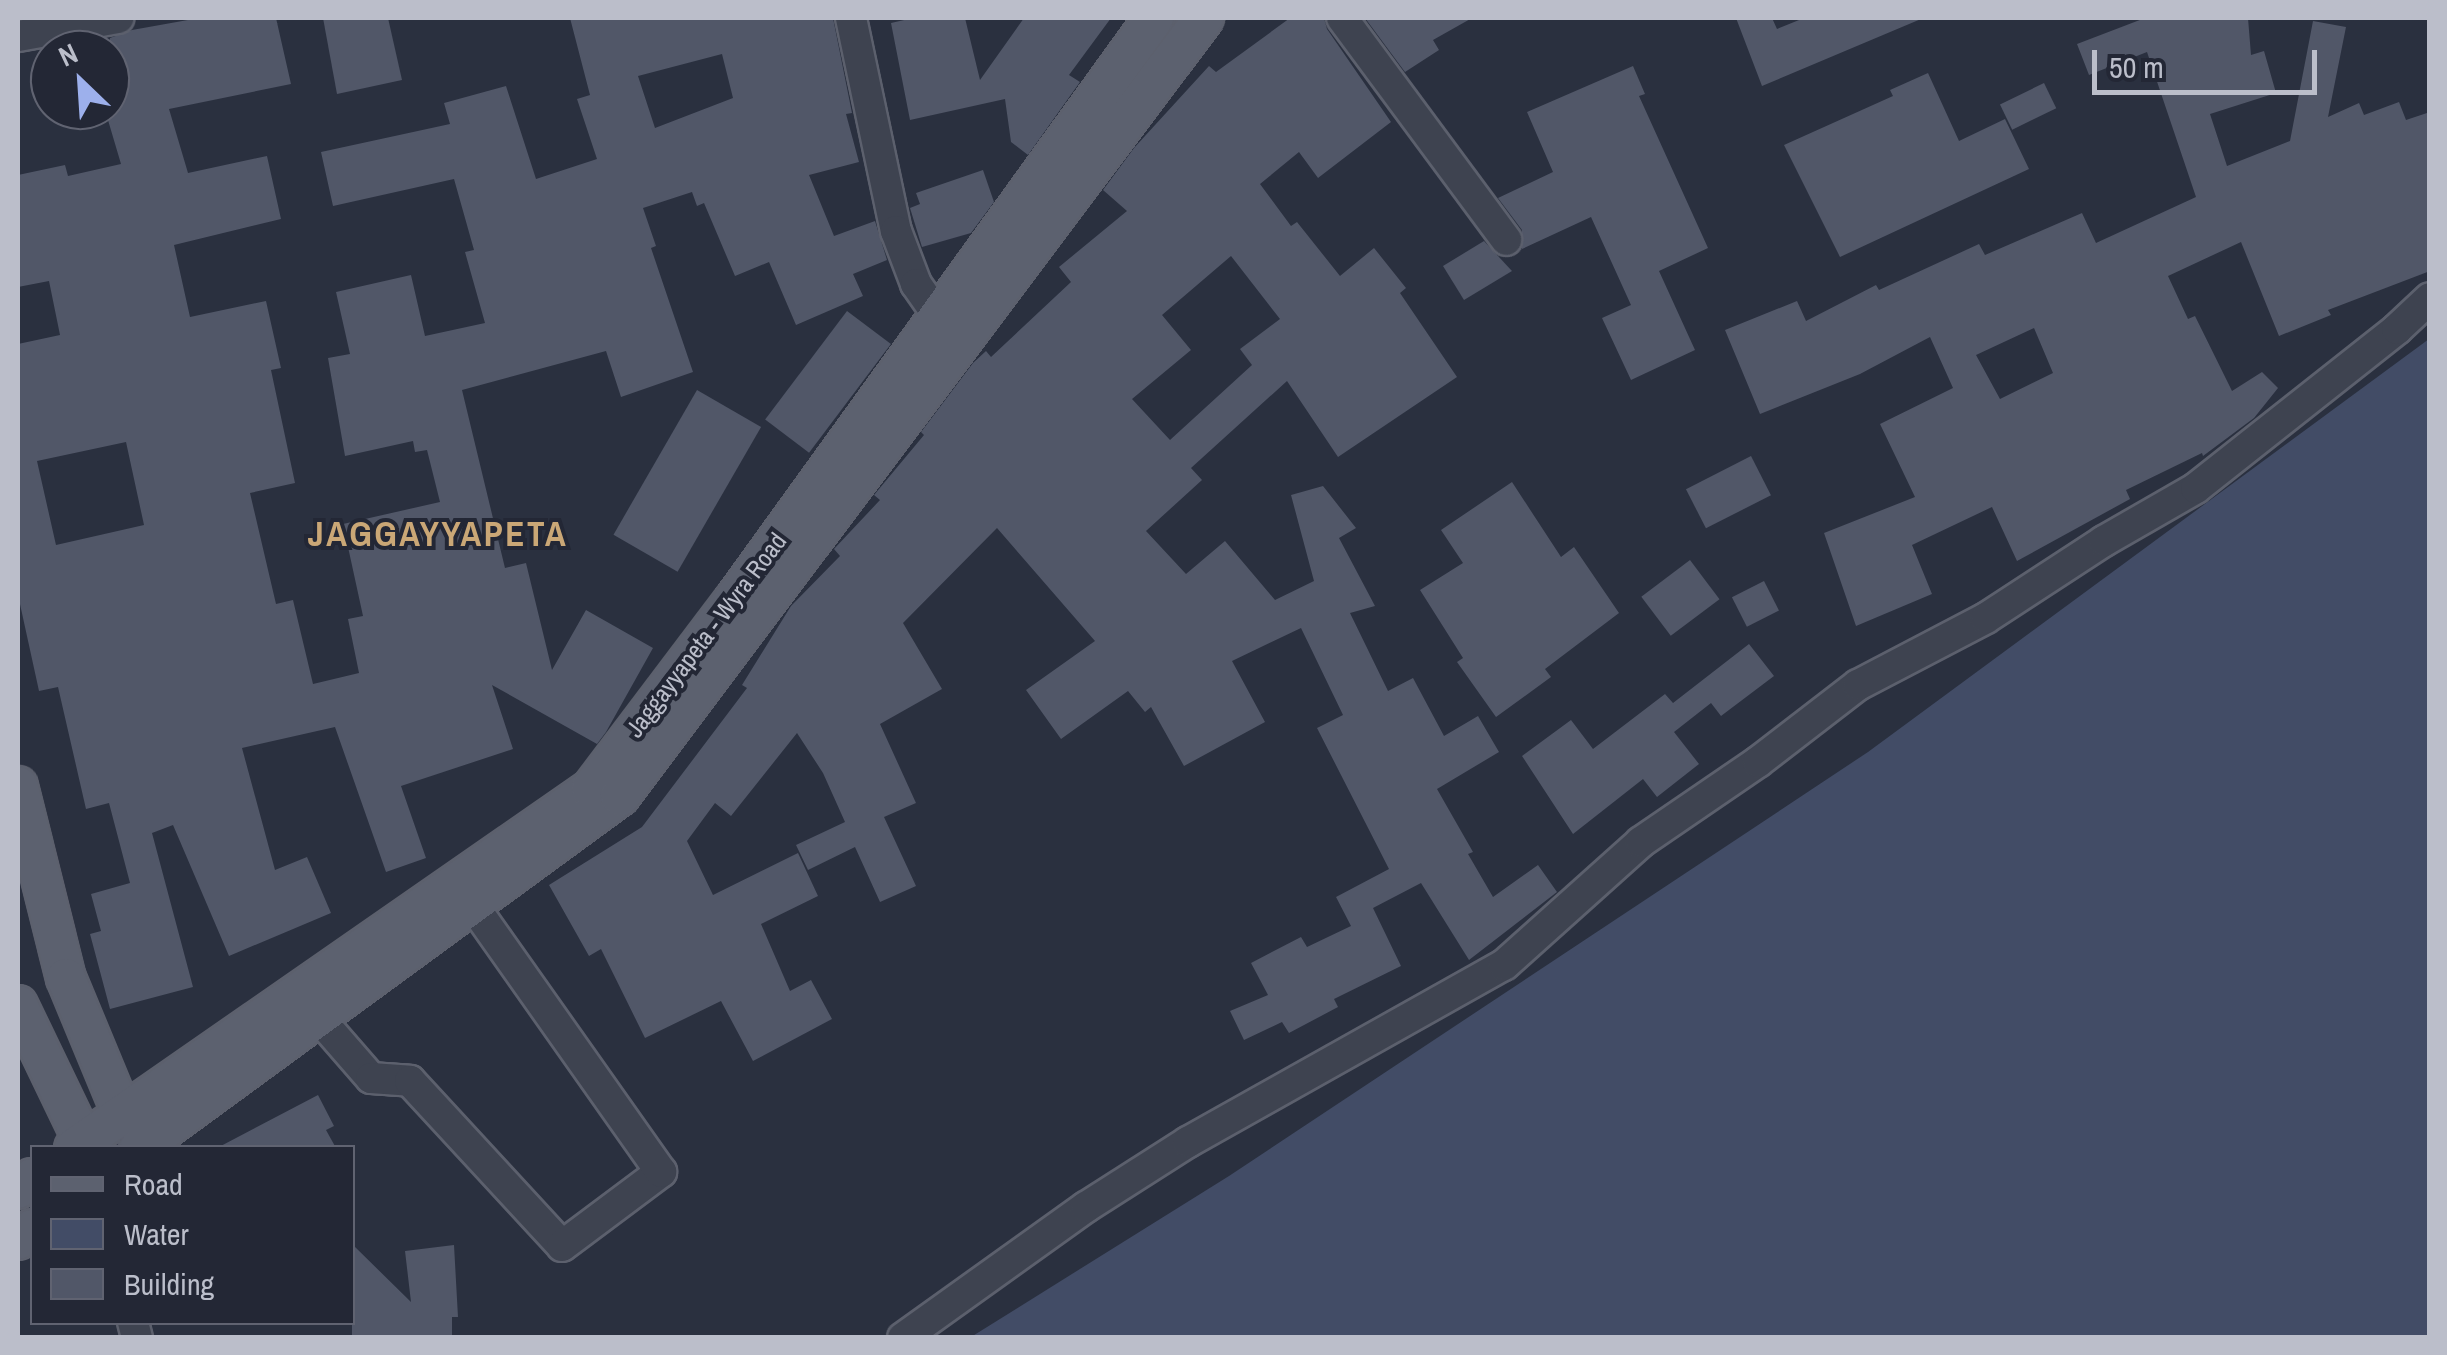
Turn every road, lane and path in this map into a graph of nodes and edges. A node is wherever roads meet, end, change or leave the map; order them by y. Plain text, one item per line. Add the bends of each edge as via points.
1 (118, 18) edge
2 (851, 18) edge
3 (1154, 18) edge
4 (1204, 18) edge
5 (1342, 18) edge
6 (18, 36) edge
7 (1506, 240) dead end
8 (2430, 298) edge
9 (938, 316) junction
10 (18, 786) edge
11 (464, 892) junction
12 (18, 1004) edge
13 (306, 1004) junction
14 (120, 1112) junction
15 (81, 1145) edge
16 (142, 1145) edge
17 (903, 1338) edge

1 - 6 street
2 - 9 street via 896,231 916,284
3 - 9 main road, Jaggayyapeta - Wyra Road
4 - 11 main road via 620,796
5 - 7 street
8 - 17 street via 2196,488 1986,618 1858,685 1641,842 1504,965 1188,1142
9 - 11 main road, Jaggayyapeta - Wyra Road via 592,789
10 - 14 main road via 66,978
11 - 13 main road, Jaggayyapeta - Wyra Road
11 - 13 street via 661,1172 562,1246 410,1080 370,1078
12 - 15 main road
13 - 14 main road, Jaggayyapeta - Wyra Road
13 - 16 main road
14 - 15 main road, Jaggayyapeta - Wyra Road

